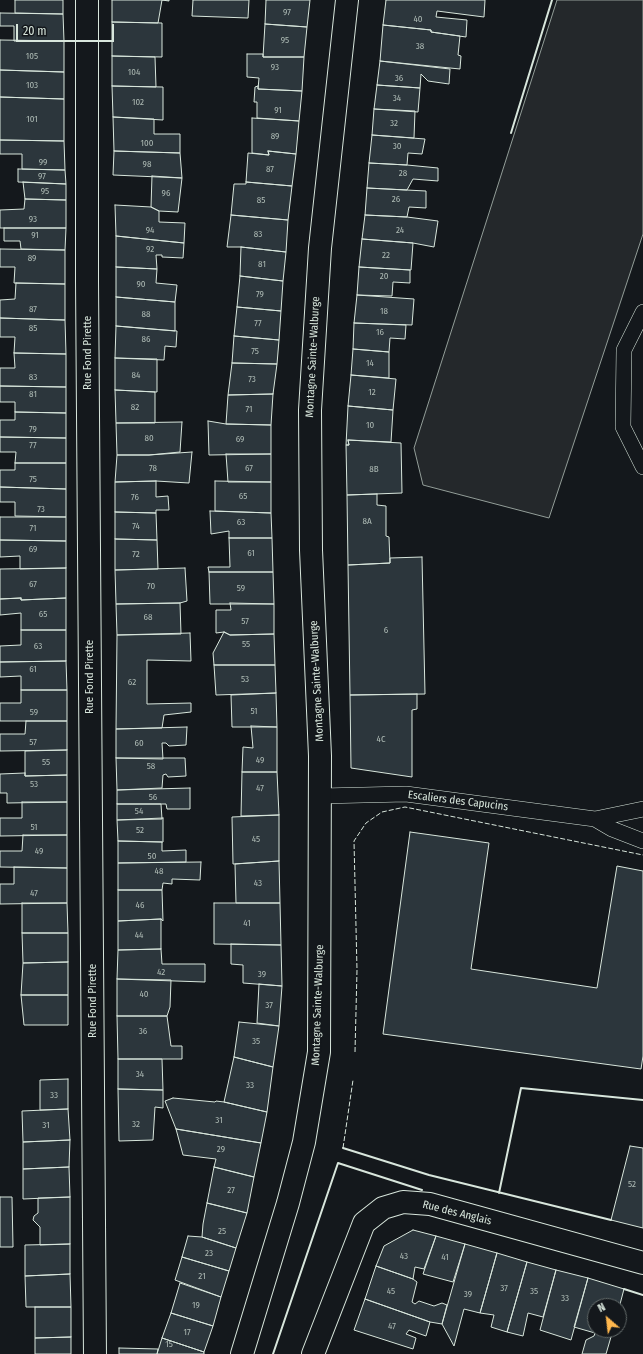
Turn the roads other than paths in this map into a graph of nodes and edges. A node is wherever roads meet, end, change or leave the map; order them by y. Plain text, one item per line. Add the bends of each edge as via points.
1 (87, 0) edge
2 (347, 0) edge
3 (643, 312) edge
4 (643, 467) edge
5 (321, 796) junction
6 (643, 809) edge
7 (595, 819) junction
8 (643, 840) edge
9 (643, 1263) edge
10 (95, 1354) edge
11 (242, 1354) edge
12 (313, 1354) edge

1 - 10 street, Rue Fond Pirette
2 - 5 street, Montagne Sainte-Walburge via 320,248 310,410 311,550
3 - 4 lane via 624,350 623,427
5 - 7 lane, Escaliers des Capucins via 406,794
5 - 11 street, Montagne Sainte-Walburge via 319,1052 304,1142
6 - 7 lane, Escaliers des Capucins
7 - 8 lane, Escaliers des Capucins via 612,829
9 - 12 street, Rue des Anglais via 430,1204 403,1202 383,1208 364,1223

